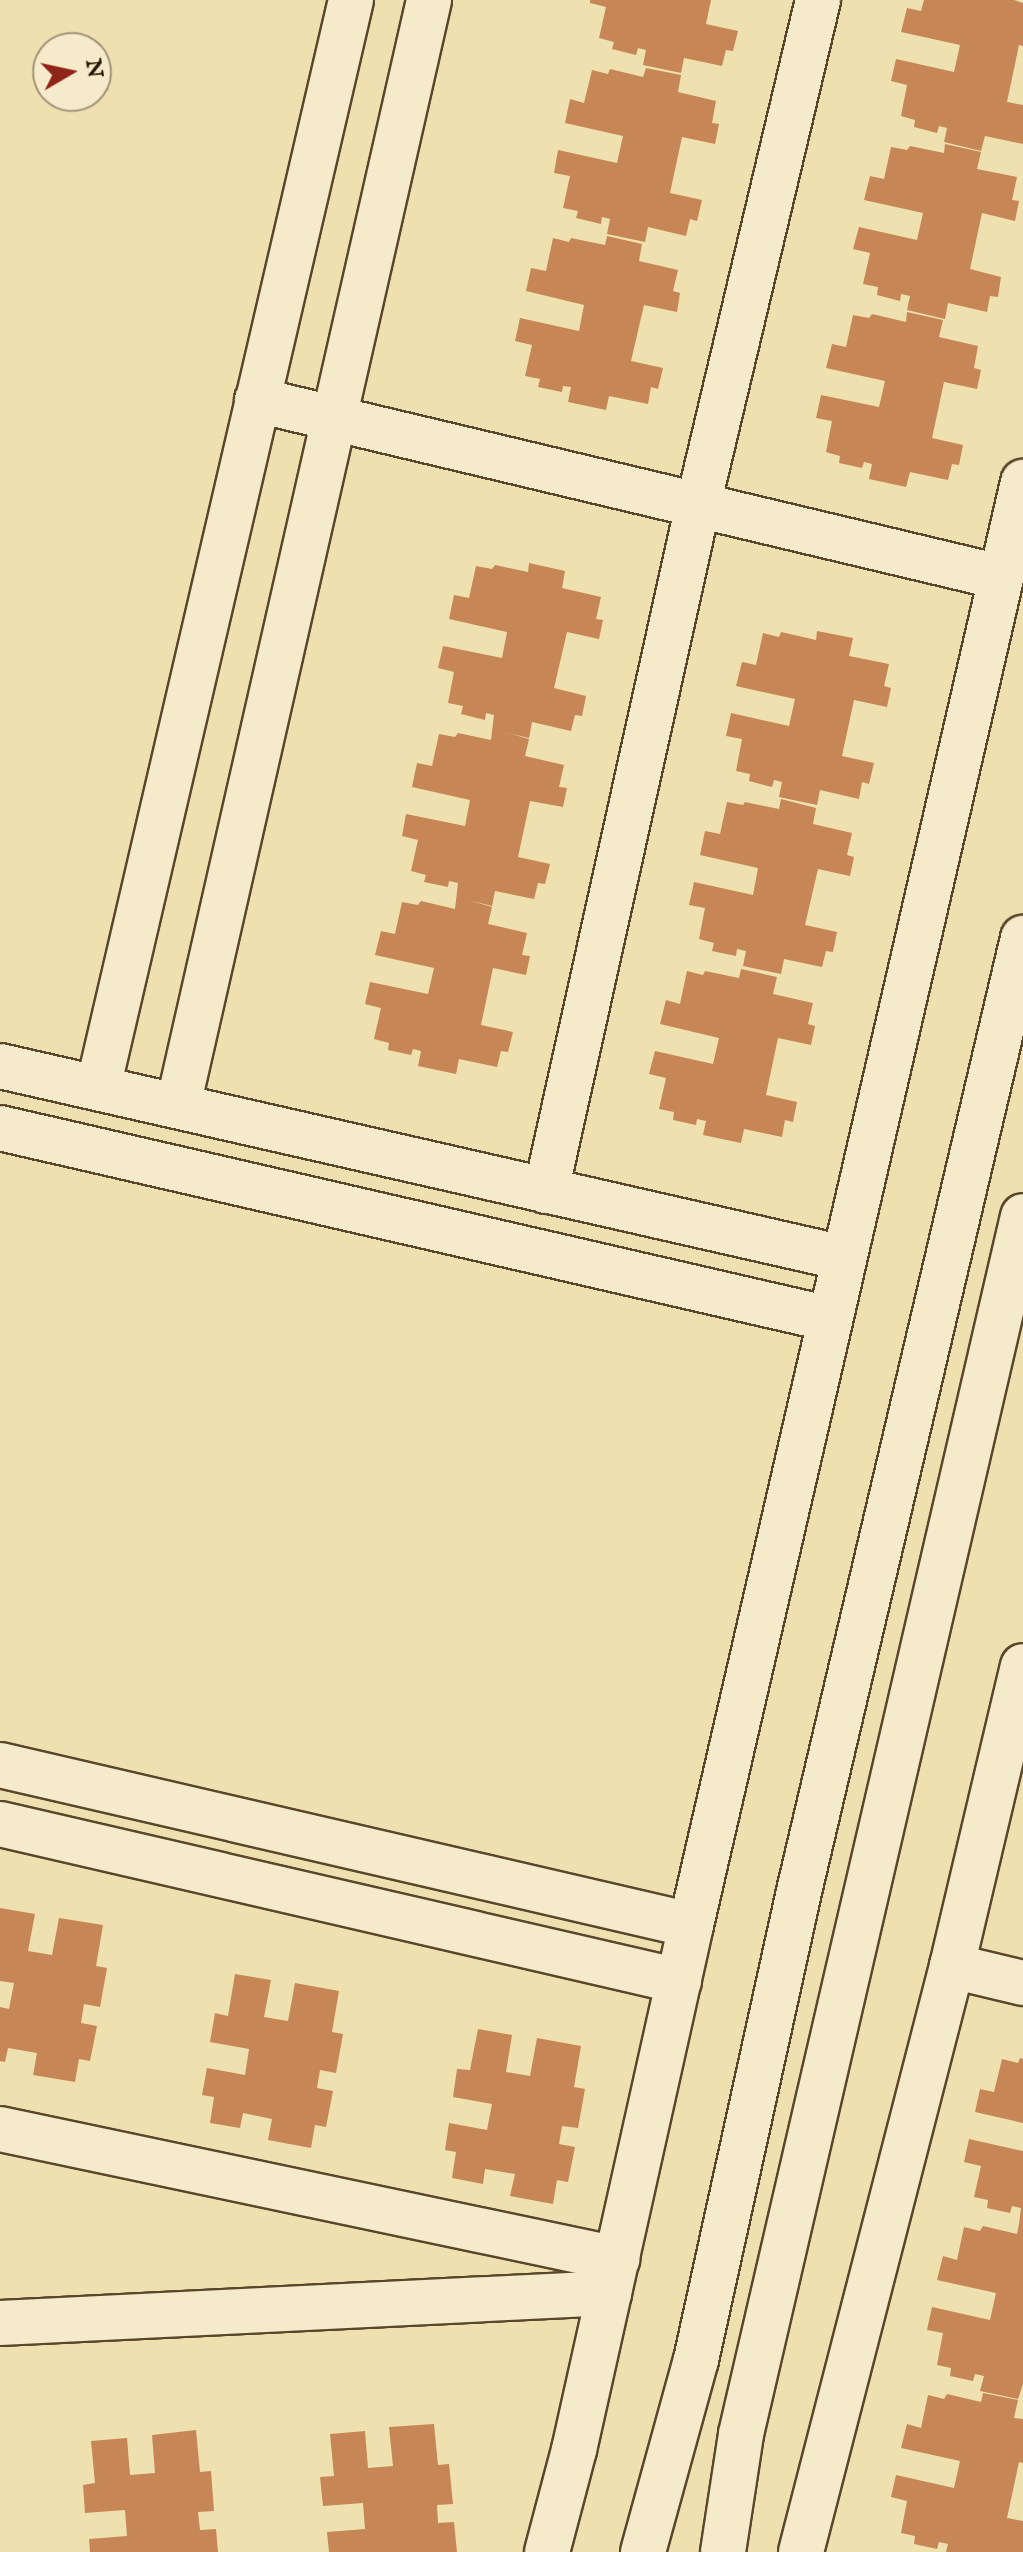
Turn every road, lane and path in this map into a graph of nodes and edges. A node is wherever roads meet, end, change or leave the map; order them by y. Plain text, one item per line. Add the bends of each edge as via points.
1 (351, 0) edge
2 (429, 0) edge
3 (818, 0) edge
4 (257, 400) junction
5 (332, 418) junction
6 (1023, 482) edge
7 (698, 505) junction
8 (1000, 577) junction
9 (1023, 938) edge
10 (0, 1066) edge
11 (98, 1088) junction
12 (178, 1106) junction
13 (0, 1128) edge
14 (546, 1191) junction
15 (1023, 1216) edge
16 (844, 1258) junction
17 (830, 1319) junction
18 (1023, 1666) edge
19 (0, 1765) edge
20 (0, 1824) edge
21 (691, 1925) junction
22 (952, 1966) junction
23 (679, 1981) junction
24 (1023, 1983) edge
25 (0, 2129) edge
26 (613, 2276) junction
27 (0, 2323) edge
28 (547, 2552) edge
29 (643, 2552) edge
30 (723, 2552) edge
31 (801, 2552) edge

1 - 4 street
2 - 5 street
3 - 7 street
4 - 5 street
4 - 11 street
5 - 7 street
5 - 12 street
6 - 8 street
7 - 8 street
7 - 14 street
8 - 16 street
9 - 29 street via 801,1883 696,2360
10 - 11 street
11 - 12 street
12 - 14 street
13 - 17 street
14 - 16 street
15 - 30 street via 744,2421
16 - 17 street
17 - 21 street
18 - 22 street
19 - 21 street
20 - 23 street
21 - 23 street
22 - 24 street
22 - 31 street
23 - 26 street
25 - 26 street
26 - 27 street
26 - 28 street

